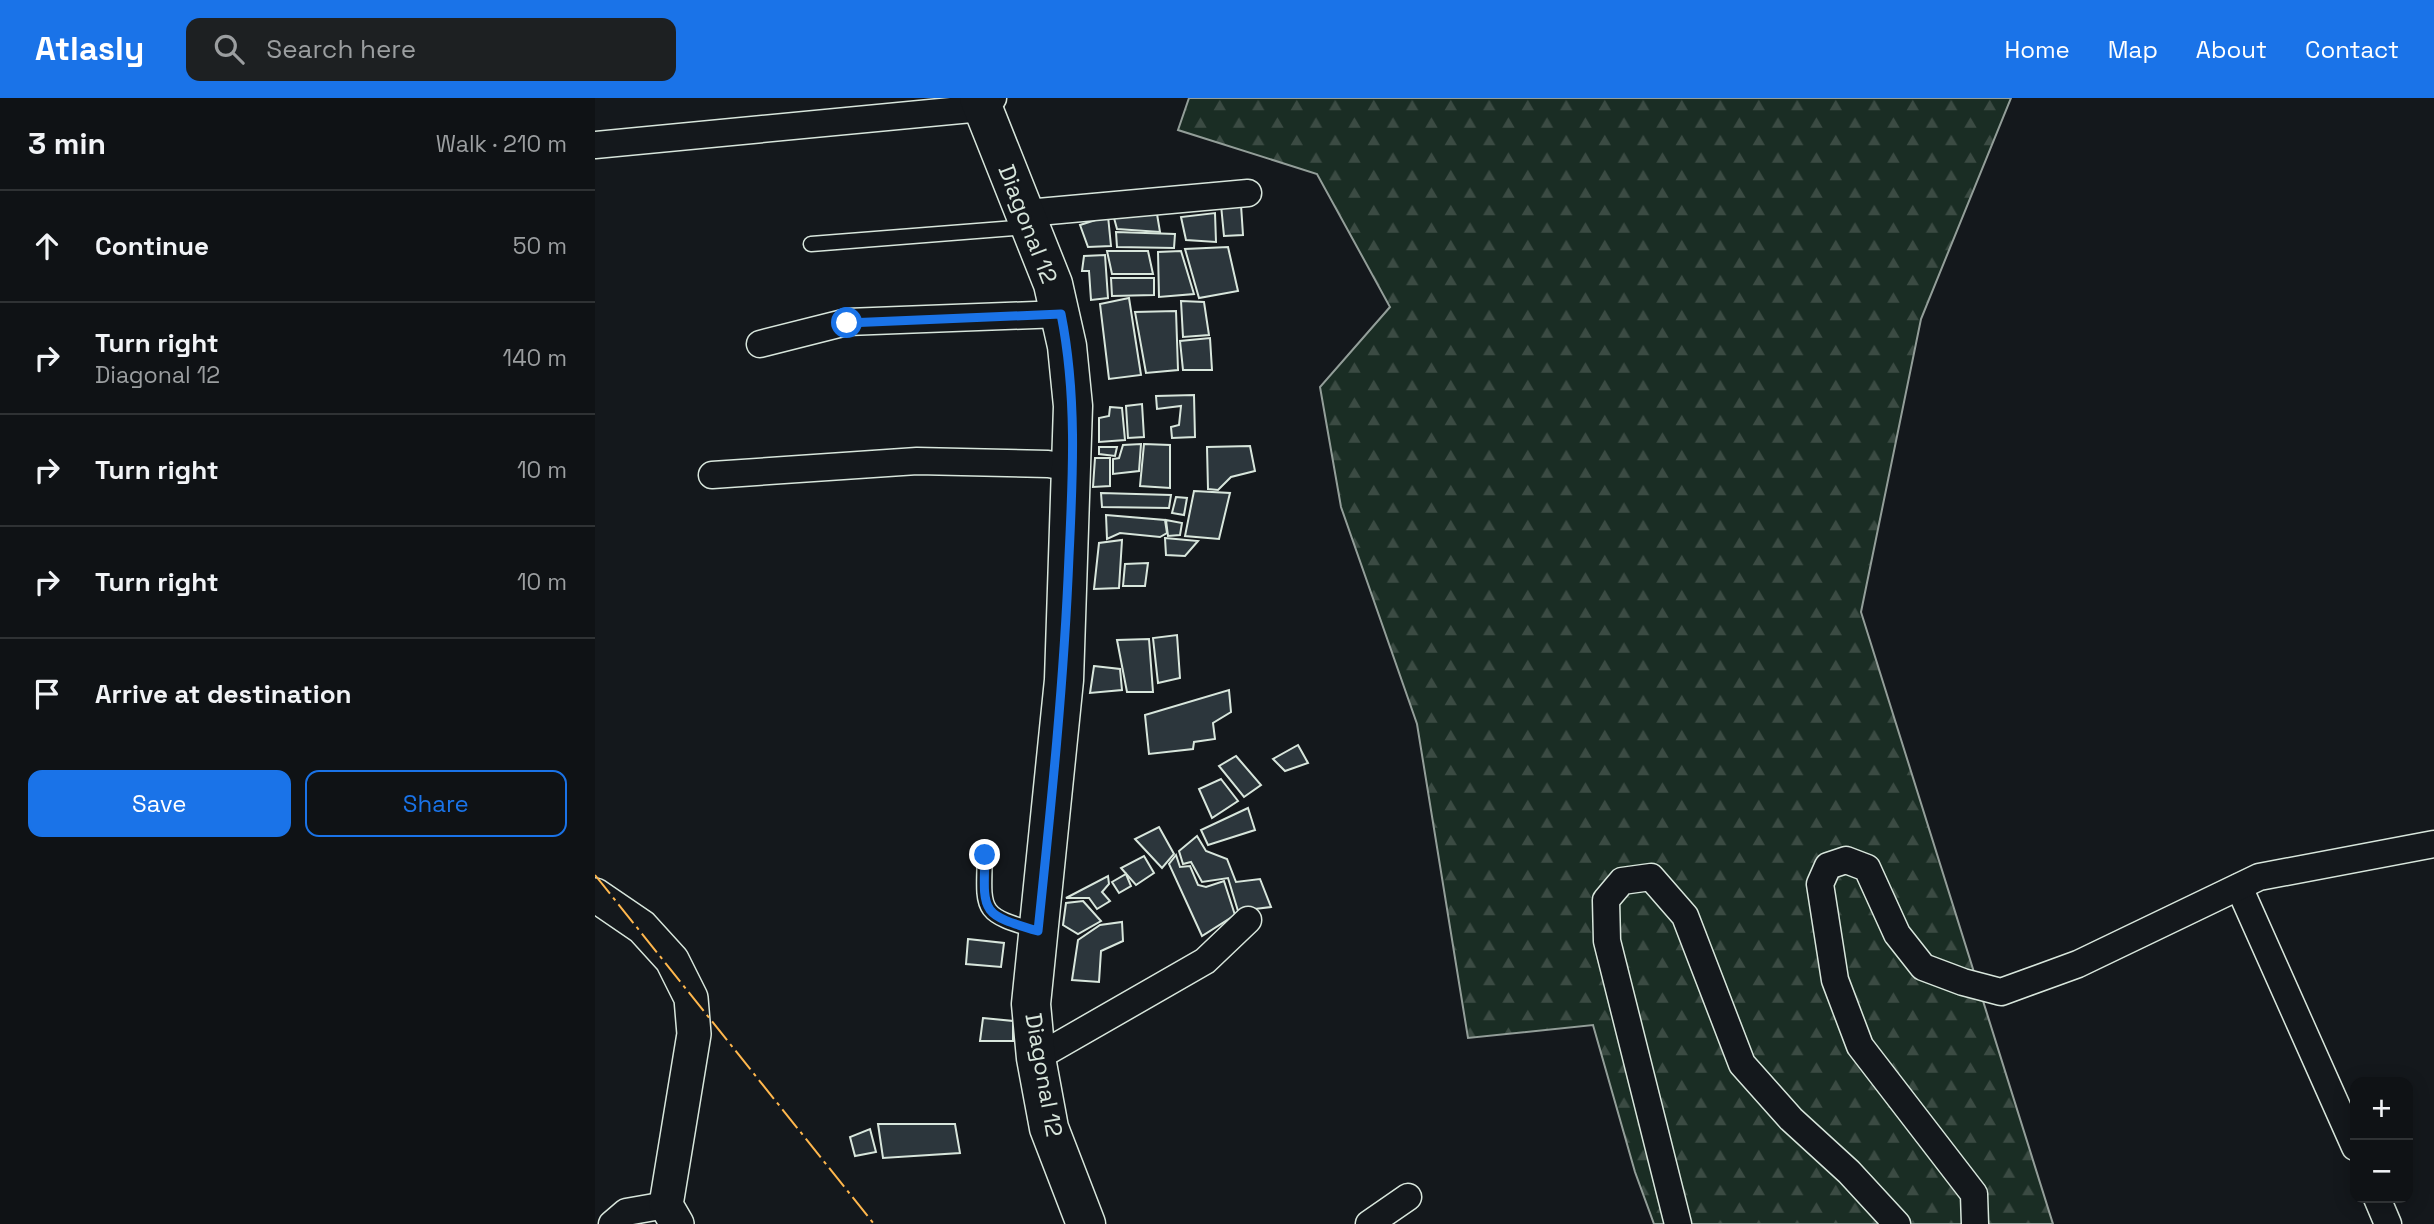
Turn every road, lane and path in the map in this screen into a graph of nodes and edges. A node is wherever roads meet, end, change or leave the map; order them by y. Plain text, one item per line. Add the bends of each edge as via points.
1 (985, 101) edge
2 (595, 145) edge
3 (1248, 193) dead end
4 (1029, 220) junction
5 (811, 244) dead end
6 (1061, 314) junction
7 (760, 344) dead end
8 (1073, 468) junction
9 (712, 475) dead end
10 (2434, 844) edge
11 (985, 855) dead end
12 (2239, 887) junction
13 (595, 895) edge
14 (1248, 920) dead end
15 (1038, 931) junction
16 (1036, 1058) junction
17 (2352, 1140) edge
18 (1408, 1197) dead end
19 (2379, 1203) edge
20 (672, 1214) edge
21 (612, 1224) edge
22 (1086, 1224) edge
23 (1369, 1224) edge
24 (1678, 1224) edge
25 (1897, 1224) edge
26 (1975, 1224) edge
27 (2388, 1224) edge

1 - 2 street
1 - 4 main road, Diagonal 12
3 - 4 street
4 - 5 lane
4 - 6 main road, Diagonal 12
6 - 7 street via 847,323
6 - 8 main road, Diagonal 12 via 1073,406
8 - 9 street via 917,461
8 - 15 main road, Diagonal 12 via 1064,680
10 - 12 street via 2259,877
11 - 15 lane via 983,901 994,915
12 - 17 street
12 - 26 street via 2078,964 2001,992 1923,967 1897,934 1867,869 1846,860 1828,866 1820,884 1835,980 1860,1046 1974,1194
13 - 20 street via 649,935 672,960 691,998 694,1034
14 - 16 street via 1205,961
15 - 16 main road, Diagonal 12 via 1031,1004
16 - 22 main road, Diagonal 12 via 1049,1128
18 - 23 street
19 - 27 street
20 - 21 street via 626,1212
24 - 25 street via 1607,941 1606,900 1622,881 1651,877 1685,916 1742,1064

